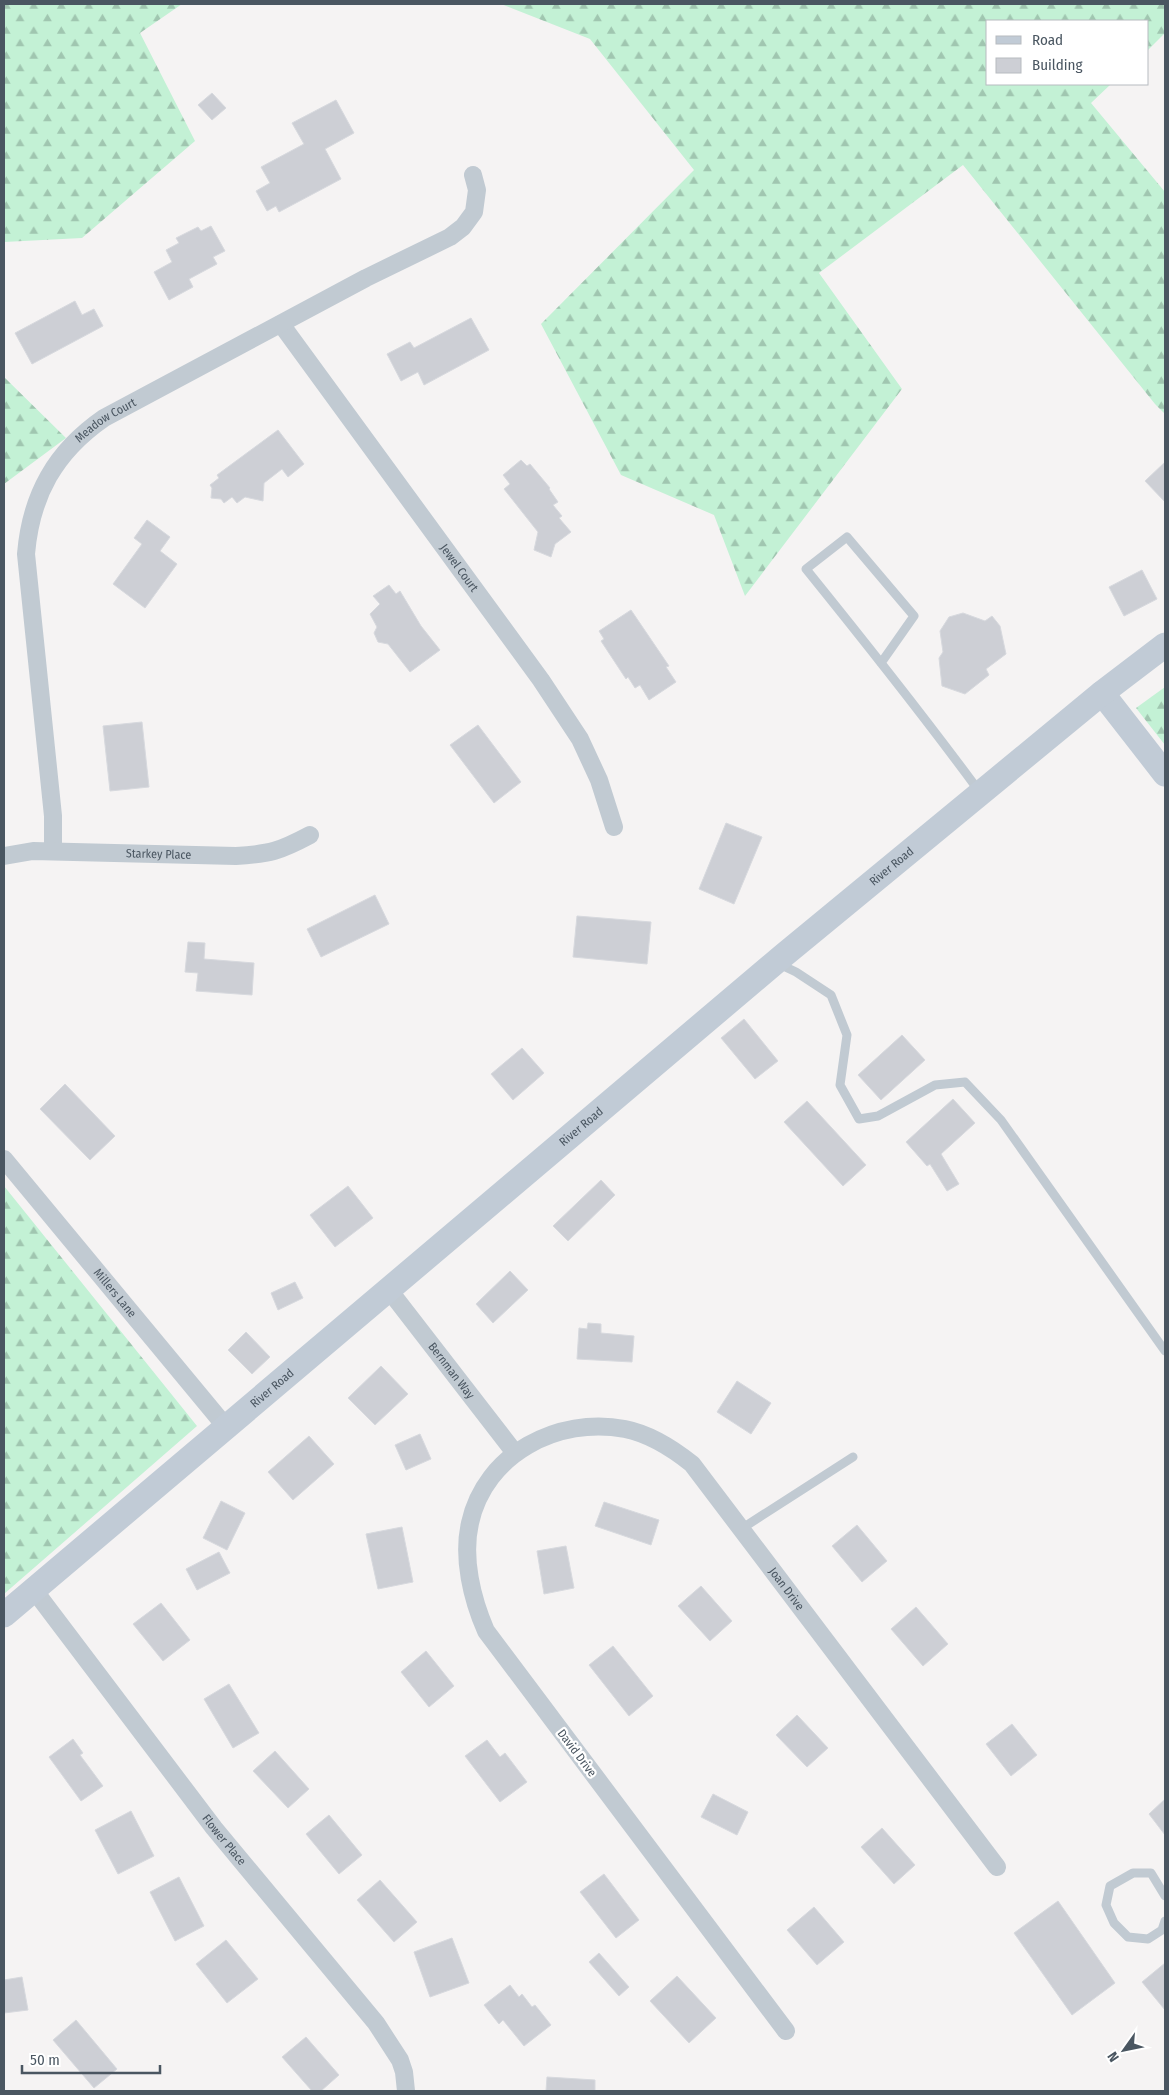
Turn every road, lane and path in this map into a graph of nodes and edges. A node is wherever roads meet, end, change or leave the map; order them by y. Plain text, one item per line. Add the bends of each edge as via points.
1 (473, 175) dead end
2 (281, 324) junction
3 (1165, 645) edge
4 (881, 662) junction
5 (1102, 693) junction
6 (1165, 774) edge
7 (980, 793) junction
8 (614, 827) dead end
9 (310, 835) dead end
10 (53, 851) junction
11 (4, 856) edge
12 (776, 962) junction
13 (4, 1159) edge
14 (388, 1290) junction
15 (1165, 1352) edge
16 (226, 1427) junction
17 (515, 1453) junction
18 (853, 1457) dead end
19 (741, 1529) junction
20 (34, 1590) junction
21 (4, 1616) edge
22 (997, 1867) dead end
23 (1165, 1896) edge
24 (1165, 1921) edge
25 (786, 2031) dead end
26 (406, 2091) edge

1 - 2 street, Meadow Court via 477,190 474,212 463,227 450,237
2 - 8 street, Jewel Court via 561,710 580,739 599,780
2 - 10 street, Meadow Court via 94,425 58,461 40,493 31,516 26,554 53,816
3 - 5 street, River Road
4 - 4 lane via 806,569 846,537 914,616
4 - 7 lane
5 - 6 street
5 - 7 street, River Road
7 - 12 street, River Road
9 - 10 street, Starkey Place via 282,850 262,854 227,856
10 - 11 street, Starkey Place
12 - 14 street, River Road
12 - 15 lane via 831,995 847,1035 840,1085 859,1119 878,1116 935,1086 965,1082 1001,1120
13 - 16 street, Millers Lane
14 - 16 street, River Road
14 - 17 street, Bernman Way
16 - 20 street, River Road
17 - 19 street, Joan Drive via 540,1438 588,1426 626,1429 650,1437 672,1448 692,1464
17 - 25 street, David Drive via 484,1486 468,1533 469,1571 486,1631
18 - 19 lane
19 - 22 street, Joan Drive
20 - 21 street, River Road
20 - 26 street, Flower Place via 214,1828 376,2024 400,2060
23 - 24 lane via 1151,1873 1133,1872 1110,1886 1106,1905 1114,1923 1128,1936 1148,1939 1162,1930

